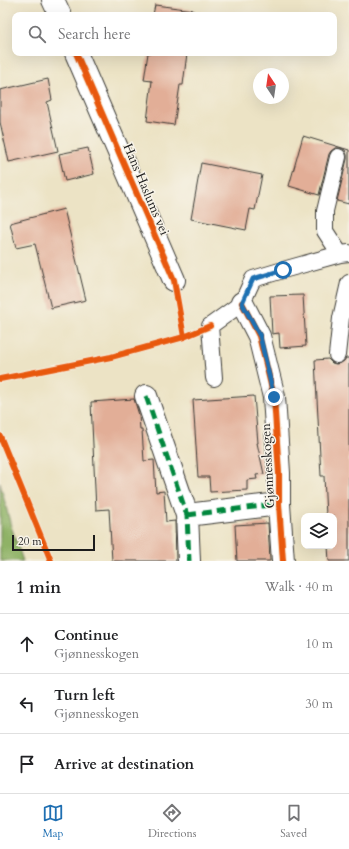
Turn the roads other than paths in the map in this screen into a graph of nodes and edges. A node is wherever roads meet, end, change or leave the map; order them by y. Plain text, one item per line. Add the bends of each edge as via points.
1 (53, 0) edge
2 (59, 12) edge
3 (77, 56) edge
4 (338, 157) dead end
5 (344, 253) edge
6 (174, 280) dead end
7 (349, 283) edge
8 (242, 303) junction
9 (337, 355) dead end
10 (214, 378) dead end
11 (146, 396) dead end
12 (279, 504) junction
13 (187, 514) junction
14 (189, 561) edge
15 (283, 561) edge

1 - 2 street
3 - 6 street, Hans Haslums vei
4 - 5 lane via 325,211 325,231
5 - 8 lane via 253,279
7 - 9 lane via 341,318
8 - 10 lane via 210,326
8 - 12 street, Gjønnesskogen via 260,336 274,397
11 - 13 street
12 - 13 street, Gjønnesskogen
12 - 15 street, Gjønnesskogen
13 - 14 street

